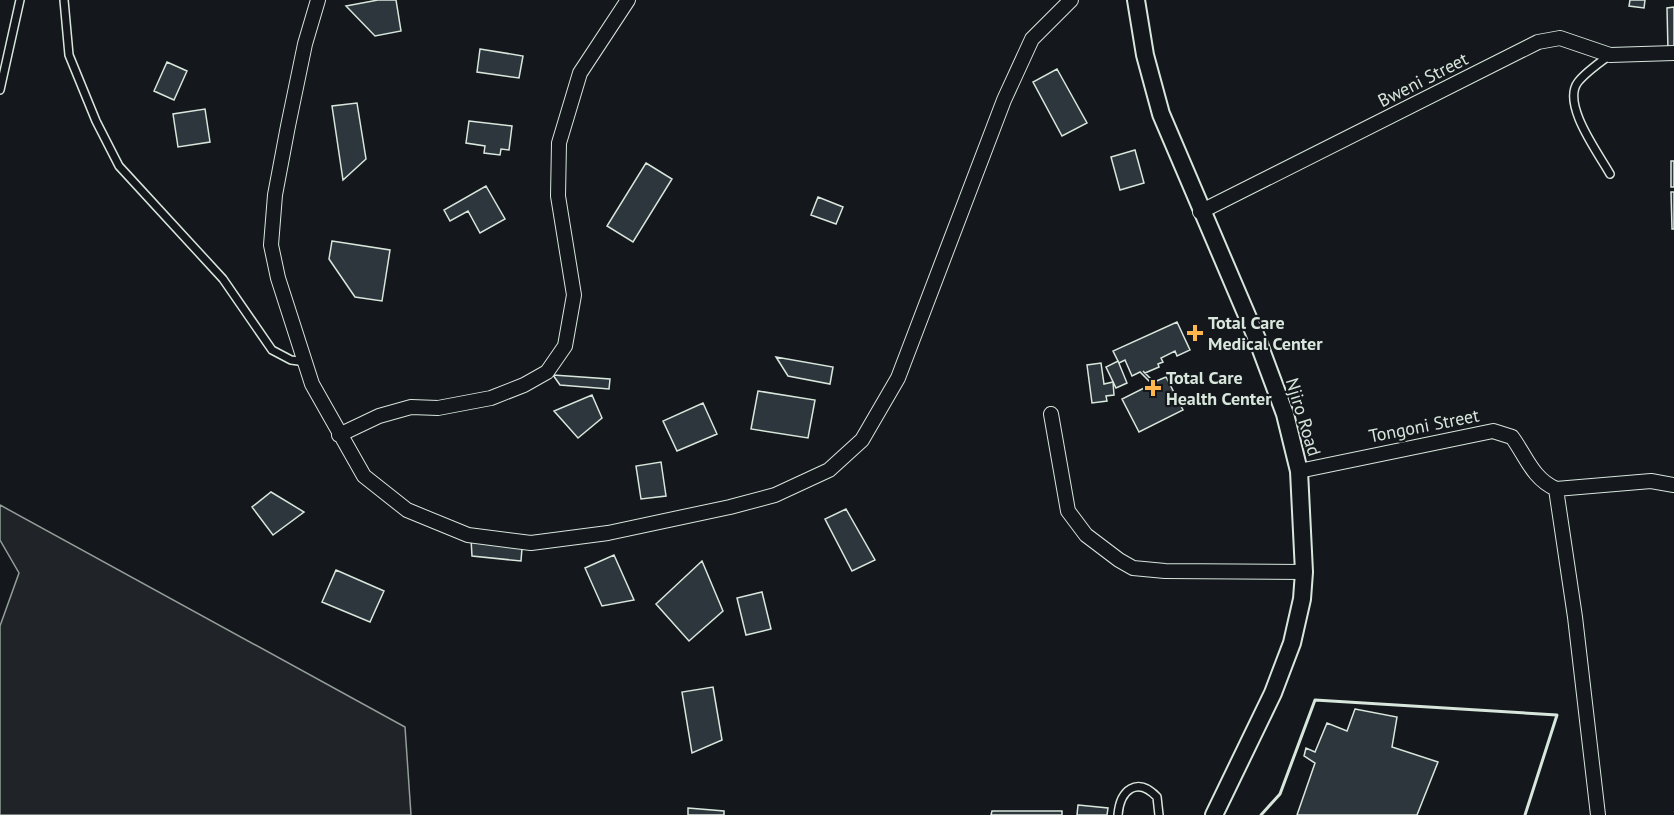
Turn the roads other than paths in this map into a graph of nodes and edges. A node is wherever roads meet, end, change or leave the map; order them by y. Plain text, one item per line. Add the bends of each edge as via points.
1 (20, 0) edge
2 (64, 0) edge
3 (318, 0) edge
4 (628, 0) edge
5 (1071, 0) edge
6 (1136, 0) edge
7 (1674, 53) edge
8 (1610, 55) junction
9 (0, 90) edge
10 (1610, 174) dead end
11 (1200, 212) junction
12 (306, 363) junction
13 (1051, 414) dead end
14 (339, 435) junction
15 (1299, 471) junction
16 (1674, 485) edge
17 (1556, 489) junction
18 (1304, 572) junction
19 (1118, 815) edge
20 (1159, 815) edge
21 (1214, 815) edge
22 (1598, 815) edge

1 - 9 lane
2 - 12 lane via 69,55 119,166 223,279 272,350
3 - 12 street via 285,137 271,245
4 - 14 street via 580,74 559,143 558,196 574,295 565,345 548,372 491,398 438,408 411,408 379,416
5 - 14 street via 1032,39 1004,100 897,378 862,440 829,470 775,495 730,507 608,533 531,543 468,535 407,510 364,476
6 - 11 street, Njiro Road via 1161,114
7 - 8 street, Bweni Street
8 - 10 lane via 1577,83 1573,99 1576,114
8 - 11 street, Bweni Street via 1560,38 1538,42
11 - 15 street, Njiro Road via 1257,339 1285,414
12 - 14 street via 312,384
13 - 18 street via 1068,511 1086,535 1119,561 1133,568 1165,571
15 - 17 street, Tongoni Street via 1493,431 1512,436 1533,472
15 - 18 street, Njiro Road
16 - 17 street via 1651,481
17 - 22 street
18 - 21 street, Njiro Road via 1292,643
19 - 20 lane via 1120,798 1137,787 1150,789 1157,797

